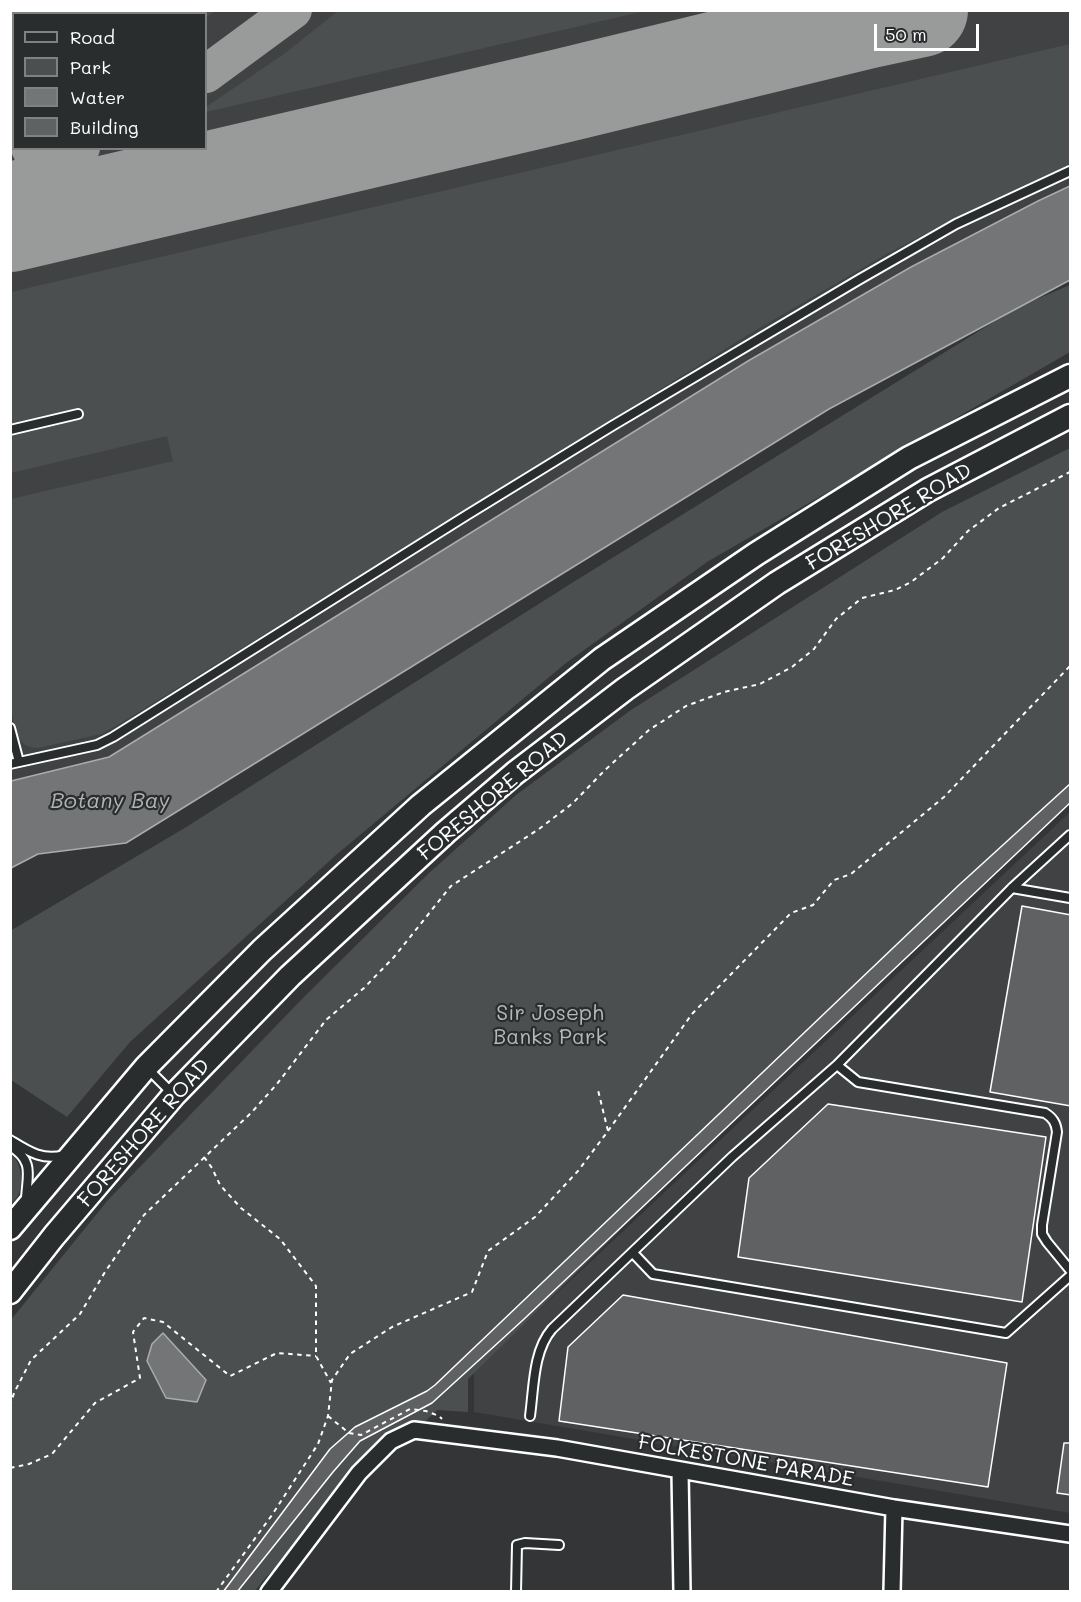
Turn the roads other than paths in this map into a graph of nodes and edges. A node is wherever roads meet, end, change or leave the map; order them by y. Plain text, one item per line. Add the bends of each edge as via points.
1 (1071, 171) edge
2 (1071, 376) edge
3 (78, 414) dead end
4 (1071, 416) edge
5 (10, 430) edge
6 (10, 728) edge
7 (15, 763) edge
8 (1071, 835) edge
9 (1012, 888) junction
10 (1071, 898) edge
11 (837, 1065) junction
12 (146, 1067) junction
13 (174, 1095) junction
14 (10, 1140) edge
15 (10, 1146) edge
16 (76, 1150) junction
17 (25, 1210) junction
18 (10, 1228) edge
19 (633, 1253) junction
20 (1071, 1270) edge
21 (1071, 1276) edge
22 (10, 1292) edge
23 (530, 1416) dead end
24 (680, 1471) junction
25 (894, 1508) junction
26 (1071, 1534) edge
27 (559, 1545) dead end
28 (269, 1592) edge
29 (516, 1592) edge
30 (682, 1592) edge
31 (892, 1592) edge

1 - 7 lane via 956,224 850,285 505,492 113,737 97,745
2 - 12 main road, FORESHORE ROAD via 909,458 756,554 602,659 421,805 262,950
3 - 5 lane
4 - 13 main road, FORESHORE ROAD via 898,508 777,583 615,696 514,773 446,832 290,976
6 - 7 lane
8 - 9 lane
9 - 10 lane
9 - 11 lane
11 - 19 lane via 732,1157
11 - 20 lane via 858,1082 1050,1116 1057,1132 1042,1234
12 - 13 lane
12 - 16 main road, FORESHORE ROAD
13 - 22 main road, FORESHORE ROAD
14 - 16 lane via 48,1158
15 - 17 lane via 24,1158 29,1171
16 - 17 main road, FORESHORE ROAD
17 - 18 main road, FORESHORE ROAD
19 - 21 lane via 653,1274 1006,1333
19 - 23 lane via 544,1338
24 - 25 street, FOLKESTONE PARADE
24 - 28 street, FOLKESTONE PARADE via 557,1448 414,1430 391,1441 359,1473
24 - 30 street
25 - 26 street, FOLKESTONE PARADE
25 - 31 street
27 - 29 lane via 517,1545

